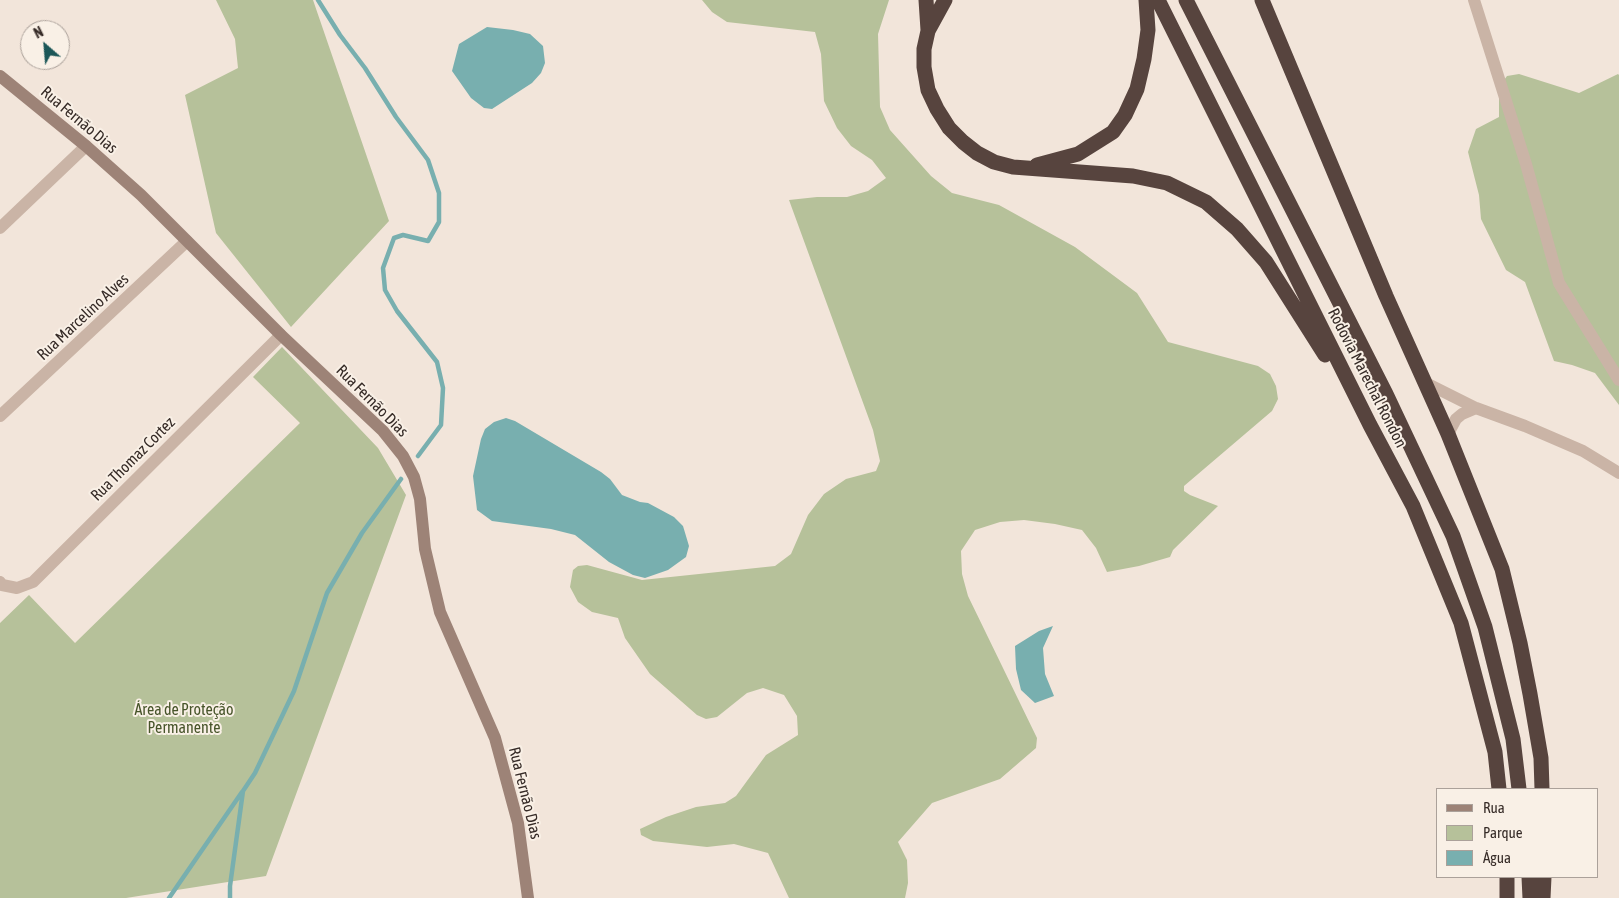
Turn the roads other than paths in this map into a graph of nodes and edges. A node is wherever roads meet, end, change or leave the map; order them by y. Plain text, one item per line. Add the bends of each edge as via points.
1 (926, 0) edge
2 (945, 0) edge
3 (1146, 0) edge
4 (1158, 0) edge
5 (1186, 0) edge
6 (1262, 0) edge
7 (1474, 0) edge
8 (928, 31) junction
9 (0, 76) edge
10 (86, 146) junction
11 (1022, 168) junction
12 (0, 228) edge
13 (187, 241) junction
14 (281, 335) junction
15 (1619, 380) edge
16 (1426, 383) junction
17 (1476, 408) junction
18 (0, 416) edge
19 (1370, 425) junction
20 (1448, 434) junction
21 (1619, 473) edge
22 (0, 582) edge
23 (1499, 788) edge
24 (1519, 788) edge
25 (1542, 788) edge
26 (1507, 878) edge
27 (1529, 878) edge
28 (1544, 878) edge
29 (528, 898) edge
30 (1508, 898) edge
31 (1530, 898) edge
32 (1543, 898) edge

1 - 8 highway
2 - 8 highway
3 - 11 highway via 1148,30 1137,89 1113,132 1078,154
4 - 19 highway, Rodovia Marechal Rondon
5 - 24 highway, Rodovia Marechal Rondon via 1386,394 1453,536 1485,627 1513,739
6 - 16 highway via 1382,287
7 - 15 street via 1526,164 1559,283
8 - 11 highway via 924,49 928,90 949,128 977,153 994,162
9 - 10 street, Rua Fernão Dias
10 - 12 street
10 - 13 street, Rua Fernão Dias via 142,195
11 - 19 highway via 1133,176 1167,183 1206,202 1237,229 1266,262
13 - 14 street, Rua Fernão Dias
13 - 18 street, Rua Marcelino Alves
14 - 22 street, Rua Thomaz Cortez via 33,582 17,588
14 - 29 street, Rua Fernão Dias via 383,431 404,456 414,477 425,549 440,612 495,738 516,814
16 - 17 street
16 - 20 highway
17 - 20 street via 1456,419
17 - 21 street via 1584,451
19 - 23 highway, Rodovia Marechal Rondon via 1413,506 1461,622 1495,752
20 - 25 highway via 1492,542 1511,603 1541,758
26 - 30 highway
27 - 31 highway
28 - 32 highway

